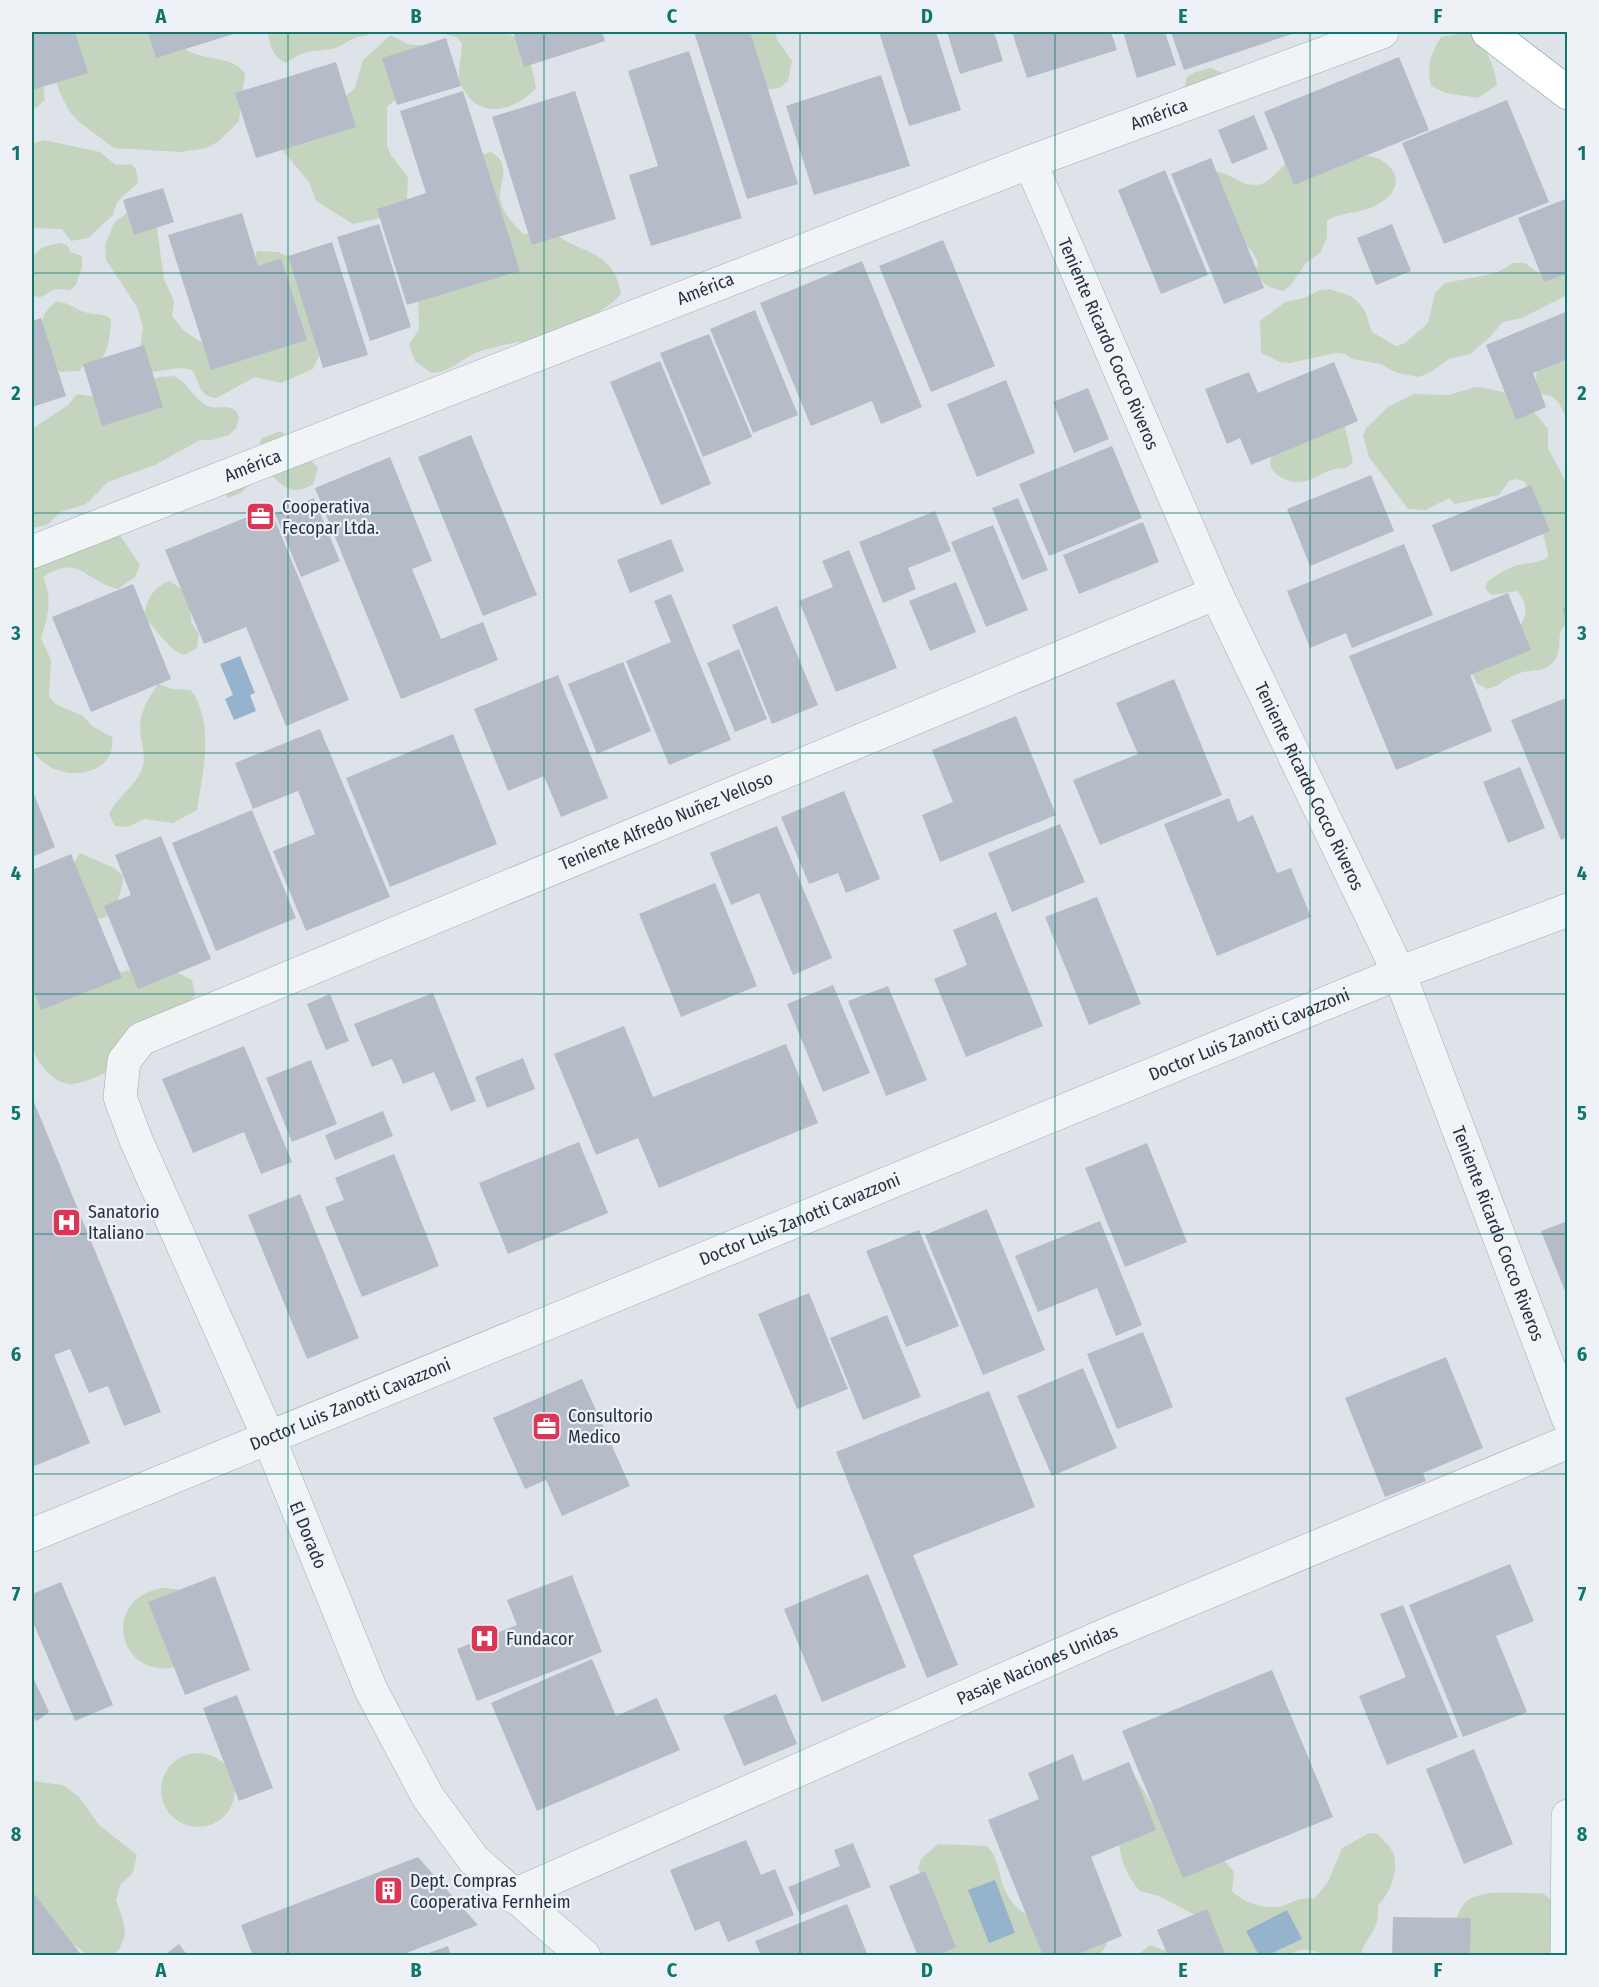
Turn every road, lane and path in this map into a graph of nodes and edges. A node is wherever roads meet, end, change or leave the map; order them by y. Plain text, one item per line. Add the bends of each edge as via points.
1 (1382, 32) edge
2 (1488, 32) edge
3 (1568, 93) edge
4 (1030, 162) junction
5 (32, 552) edge
6 (1216, 592) junction
7 (1568, 910) edge
8 (1399, 973) junction
9 (124, 1061) joint
10 (1568, 1418) edge
11 (268, 1436) junction
12 (1568, 1442) edge
13 (32, 1535) edge
14 (1568, 1816) edge
15 (512, 1896) junction
16 (1567, 1908) edge
17 (584, 1956) edge
18 (1567, 1956) edge

1 - 4 street, América
2 - 3 highway
4 - 5 street, América
4 - 6 street, Teniente Ricardo Cocco Riveros
6 - 8 street, Teniente Ricardo Cocco Riveros
6 - 9 street, Teniente Alfredo Nuñez Velloso via 141,1039
7 - 8 street, Doctor Luis Zanotti Cavazzoni
8 - 10 street, Teniente Ricardo Cocco Riveros
8 - 11 street, Doctor Luis Zanotti Cavazzoni
9 - 11 street, El Dorado via 120,1097 136,1140
11 - 13 street, Doctor Luis Zanotti Cavazzoni
11 - 15 street, El Dorado via 371,1690 428,1797 474,1860
12 - 15 street, Pasaje Naciones Unidas via 1105,1635
14 - 16 street
15 - 17 street, El Dorado
16 - 18 street

